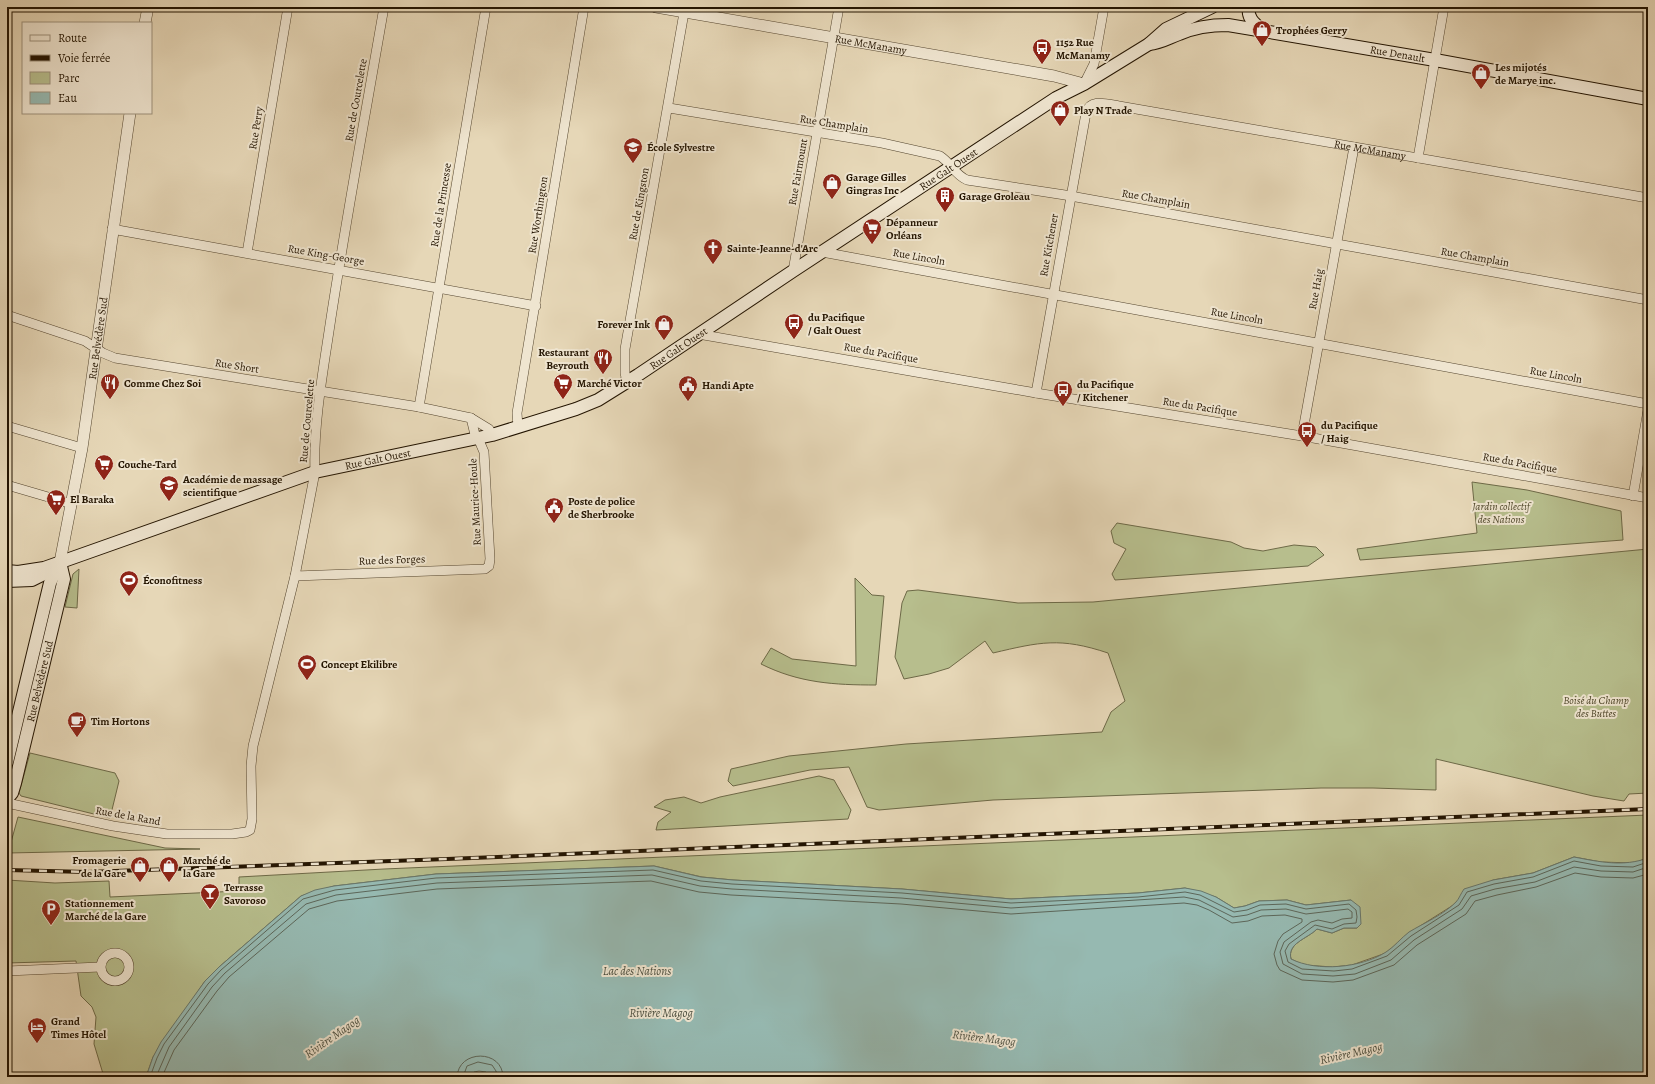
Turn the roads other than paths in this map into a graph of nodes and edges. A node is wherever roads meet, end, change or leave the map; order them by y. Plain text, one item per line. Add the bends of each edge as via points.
1 (148, 7) edge
2 (288, 7) edge
3 (384, 7) edge
4 (486, 7) edge
5 (584, 7) edge
6 (656, 7) edge
7 (839, 7) edge
8 (1104, 7) edge
9 (1212, 7) edge
10 (1249, 7) edge
11 (1444, 7) edge
12 (685, 9) edge
13 (145, 22) edge
14 (1263, 31) junction
15 (833, 38) junction
16 (1149, 44) junction
17 (1435, 60) junction
18 (1084, 84) junction
19 (1648, 99) edge
20 (1091, 104) joint
21 (668, 108) junction
22 (130, 114) edge
23 (816, 133) junction
24 (1354, 147) junction
25 (1418, 158) junction
26 (952, 167) junction
27 (1070, 196) junction
28 (1648, 198) edge
29 (112, 229) junction
30 (1336, 244) junction
31 (822, 252) junction
32 (247, 253) junction
33 (339, 270) junction
34 (793, 271) junction
35 (440, 288) junction
36 (1053, 294) junction
37 (1648, 300) edge
38 (536, 306) junction
39 (7, 315) edge
40 (700, 333) junction
41 (1318, 343) junction
42 (96, 349) junction
43 (627, 382) junction
44 (321, 391) junction
45 (1036, 393) junction
46 (1648, 404) edge
47 (420, 407) junction
48 (1648, 410) edge
49 (471, 418) junction
50 (7, 426) edge
51 (518, 427) junction
52 (492, 435) junction
53 (1302, 436) junction
54 (477, 438) junction
55 (82, 448) junction
56 (316, 472) junction
57 (7, 485) edge
58 (1633, 496) junction
59 (1648, 498) edge
60 (72, 504) junction
61 (60, 562) junction
62 (490, 566) joint
63 (7, 571) edge
64 (295, 576) junction
65 (7, 581) edge
66 (7, 762) edge
67 (7, 799) edge
68 (7, 803) edge
69 (246, 832) joint
70 (100, 967) dead end
71 (7, 972) edge

1 - 13 street
2 - 32 street, Rue Perry
3 - 33 street, Rue de Courcelette
4 - 35 street, Rue de la Princesse
5 - 38 street, Rue Worthington
6 - 12 street, Rue McManamy
7 - 15 street, Rue Fairmount
8 - 18 street via 1094,64
9 - 16 main road, Rue Galt Ouest via 1166,29
10 - 14 main road via 1251,20
11 - 17 street
12 - 15 street, Rue McManamy
12 - 21 street, Rue de Kingston
14 - 16 main road, Rue Denault via 1214,25 1194,28 1159,44
14 - 17 main road, Rue Denault
15 - 18 street, Rue McManamy via 1054,76
15 - 23 street, Rue Fairmount
16 - 18 main road, Rue Galt Ouest
17 - 19 main road, Rue Denault
17 - 25 street
18 - 26 main road, Rue Galt Ouest via 1056,98
20 - 24 street, Rue McManamy via 1119,106
20 - 27 street, Rue Kitchener via 1086,113
21 - 23 street, Rue Champlain
21 - 43 street, Rue de Kingston via 625,349
22 - 29 street, Rue Belvédère Sud
23 - 26 street, Rue Champlain via 882,143 940,156
23 - 34 street, Rue Fairmount
24 - 25 street, Rue McManamy
24 - 30 street, Rue Haig
25 - 28 street, Rue McManamy
26 - 27 street, Rue Champlain via 959,177 967,180
26 - 31 main road, Rue Galt Ouest
27 - 30 street, Rue Champlain
27 - 36 street, Rue Kitchener
29 - 32 street, Rue King-George
29 - 42 street, Rue Belvédère Sud
30 - 37 street, Rue Champlain
30 - 41 street, Rue Haig
31 - 34 main road, Rue Galt Ouest
31 - 36 street, Rue Lincoln
32 - 33 street, Rue King-George
33 - 35 street, Rue King-George
33 - 44 street, Rue de Courcelette
34 - 40 main road, Rue Galt Ouest
35 - 38 street, Rue King-George
35 - 47 street, Rue de la Princesse
36 - 41 street, Rue Lincoln
36 - 45 street, Rue Kitchener
38 - 51 street, Rue Worthington via 517,413
39 - 42 street, Rue Short via 85,341
40 - 43 main road, Rue Galt Ouest
40 - 45 street, Rue du Pacifique
41 - 46 street, Rue Lincoln
41 - 53 street, Rue Haig
42 - 44 street, Rue Short via 115,358
42 - 55 street, Rue Belvédère Sud
43 - 51 main road, Rue Galt Ouest via 592,402
44 - 47 street, Rue Short
44 - 56 street, Rue de Courcelette
45 - 53 street, Rue du Pacifique
47 - 49 street, Rue Short
48 - 58 street
49 - 52 street, Rue Short via 485,426
49 - 54 street
50 - 55 street
51 - 52 main road, Rue Galt Ouest
52 - 54 main road, Rue Galt Ouest
53 - 58 street, Rue du Pacifique
54 - 56 main road, Rue Galt Ouest
54 - 62 street, Rue Maurice-Houle via 484,452
55 - 60 street, Rue Belvédère Sud
56 - 61 main road, Rue Galt Ouest
56 - 64 street, Rue de Courcelette
57 - 60 street
58 - 59 street, Rue du Pacifique
60 - 61 street, Rue Belvédère Sud
61 - 63 main road, Rue Galt Ouest via 36,570
61 - 65 main road, Rue Galt Ouest via 44,575 32,580
61 - 66 main road, Rue Belvédère Sud via 50,583
61 - 67 main road, Rue Belvédère Sud via 64,579 15,783
62 - 64 street, Rue des Forges via 485,569
64 - 69 street, Rue de Courcelette via 253,746 252,819 250,830
68 - 69 street, Rue de la Rand via 135,831 167,834
70 - 71 street

